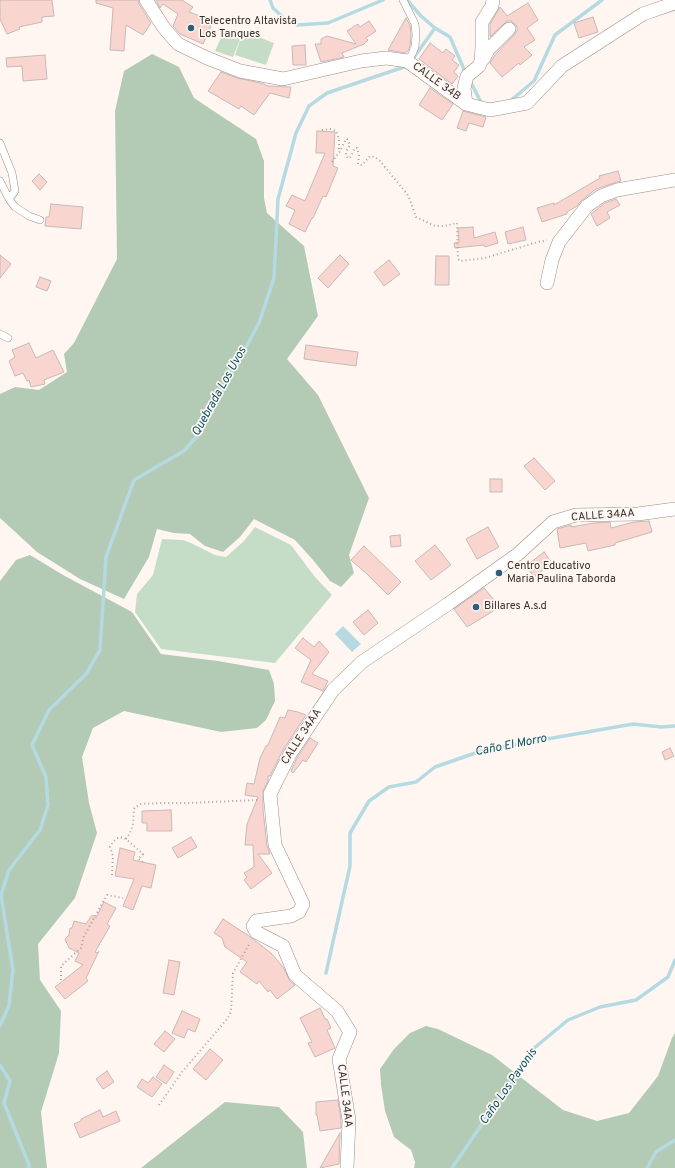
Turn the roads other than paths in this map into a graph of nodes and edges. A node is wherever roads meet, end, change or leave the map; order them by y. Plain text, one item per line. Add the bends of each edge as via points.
1 (146, 0) edge
2 (493, 0) edge
3 (404, 1) edge
4 (675, 3) edge
5 (509, 29) dead end
6 (481, 61) junction
7 (409, 62) junction
8 (466, 104) junction
9 (0, 142) edge
10 (675, 180) edge
11 (0, 181) edge
12 (9, 199) junction
13 (40, 220) dead end
14 (547, 283) dead end
15 (0, 334) edge
16 (8, 338) dead end
17 (675, 508) edge
18 (347, 1168) edge

1 - 7 street, CALLE 34B via 178,44 240,71 283,79 361,61 386,58
2 - 6 street via 482,22
3 - 7 lane via 415,24 416,36
4 - 8 street, CALLE 34B via 643,14 562,66 527,103 490,110
5 - 6 street
6 - 8 street via 467,76 464,88
7 - 8 street, CALLE 34B
9 - 12 lane via 12,174 15,191
10 - 14 street via 617,190 601,196 587,206 559,242
11 - 12 lane
12 - 13 lane via 29,216
15 - 16 lane
17 - 18 street, CALLE 34AA via 638,514 576,515 554,522 518,554 362,662 333,690 290,754 270,794 275,845 303,904 299,912 292,916 256,921 253,926 256,932 283,946 295,975 337,1010 350,1032 339,1059 349,1120

